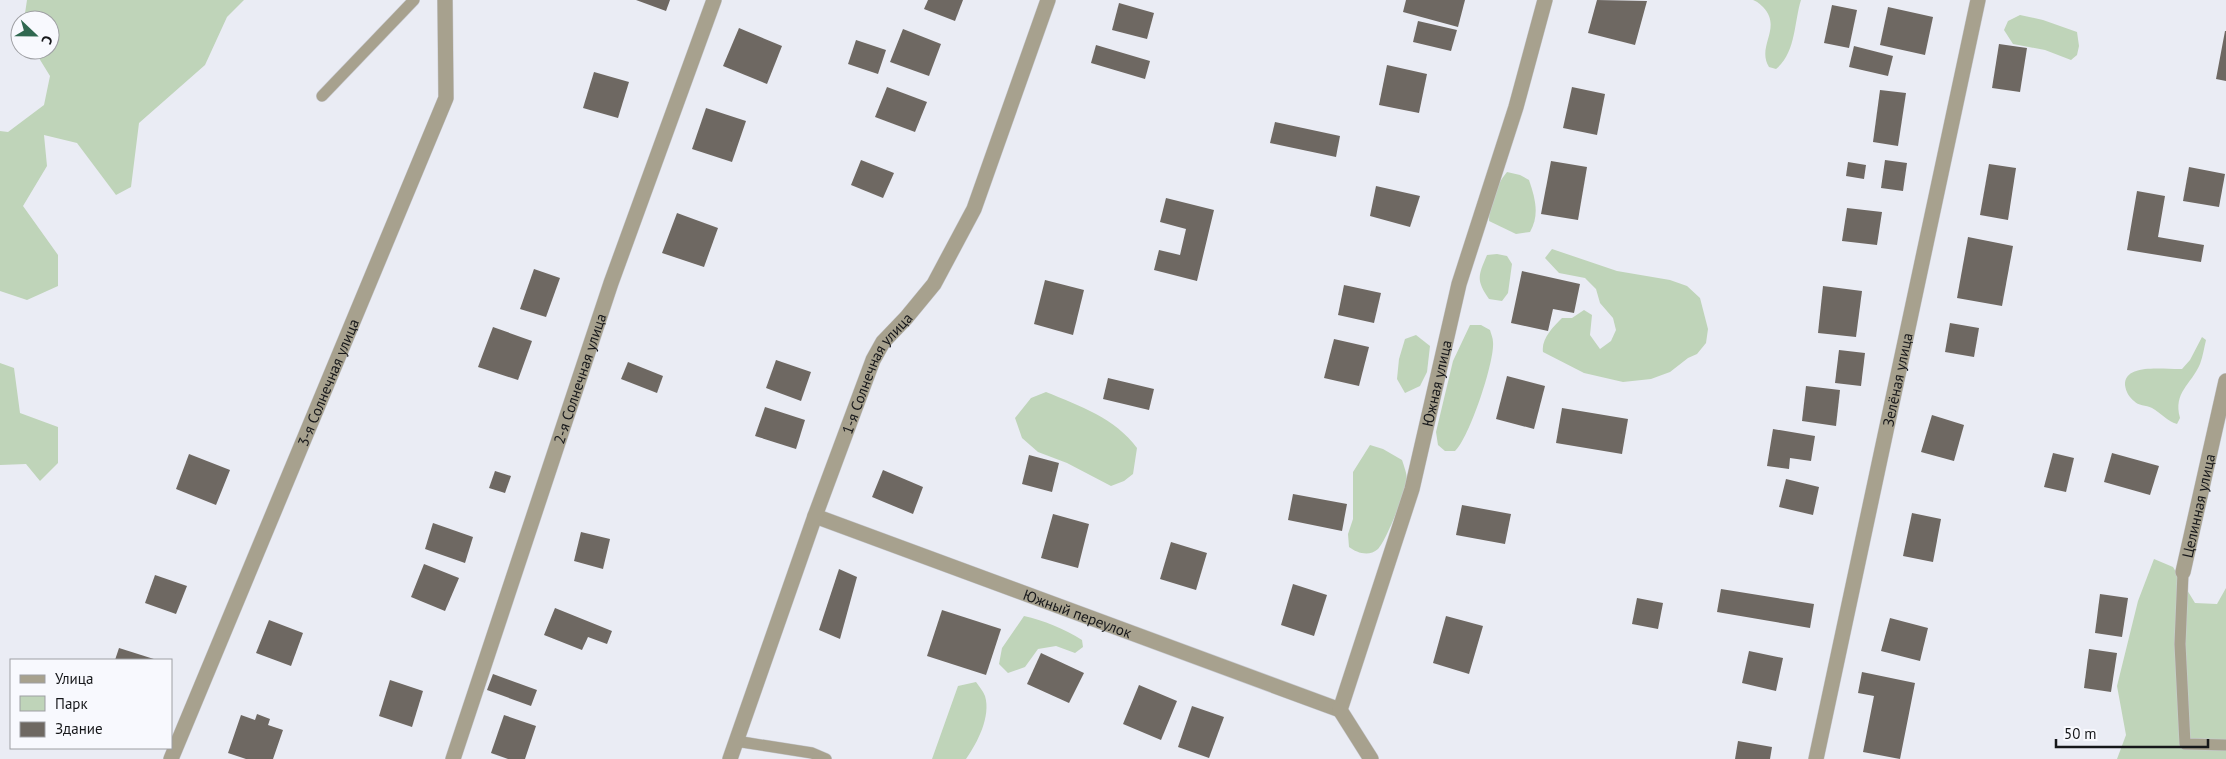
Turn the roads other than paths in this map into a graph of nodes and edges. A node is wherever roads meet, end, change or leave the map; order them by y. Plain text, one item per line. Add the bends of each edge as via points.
1 (414, 0) edge
2 (445, 0) edge
3 (714, 0) edge
4 (1048, 0) edge
5 (1545, 0) edge
6 (1978, 0) edge
7 (322, 96) dead end
8 (2226, 381) edge
9 (815, 516) junction
10 (2183, 572) joint
11 (1340, 710) junction
12 (735, 743) junction
13 (2226, 745) edge
14 (171, 759) edge
15 (452, 759) edge
16 (730, 759) edge
17 (826, 759) edge
18 (1372, 759) edge
19 (1816, 759) edge

1 - 7 lane
2 - 14 street, 3-я Солнечная улица via 446,98
3 - 15 street, 2-я Солнечная улица via 611,283
4 - 9 street, 1-я Солнечная улица via 974,209 934,284 883,342 873,360
5 - 11 street, Южная улица via 1516,107 1459,284 1412,489
6 - 19 street, Зелёная улица
8 - 10 street, Целинная улица
9 - 11 street, Южный переулок
9 - 12 street, 1-я Солнечная улица
10 - 13 lane via 2180,644 2185,744
11 - 18 street
12 - 16 street, 1-я Солнечная улица
12 - 17 lane via 812,753

